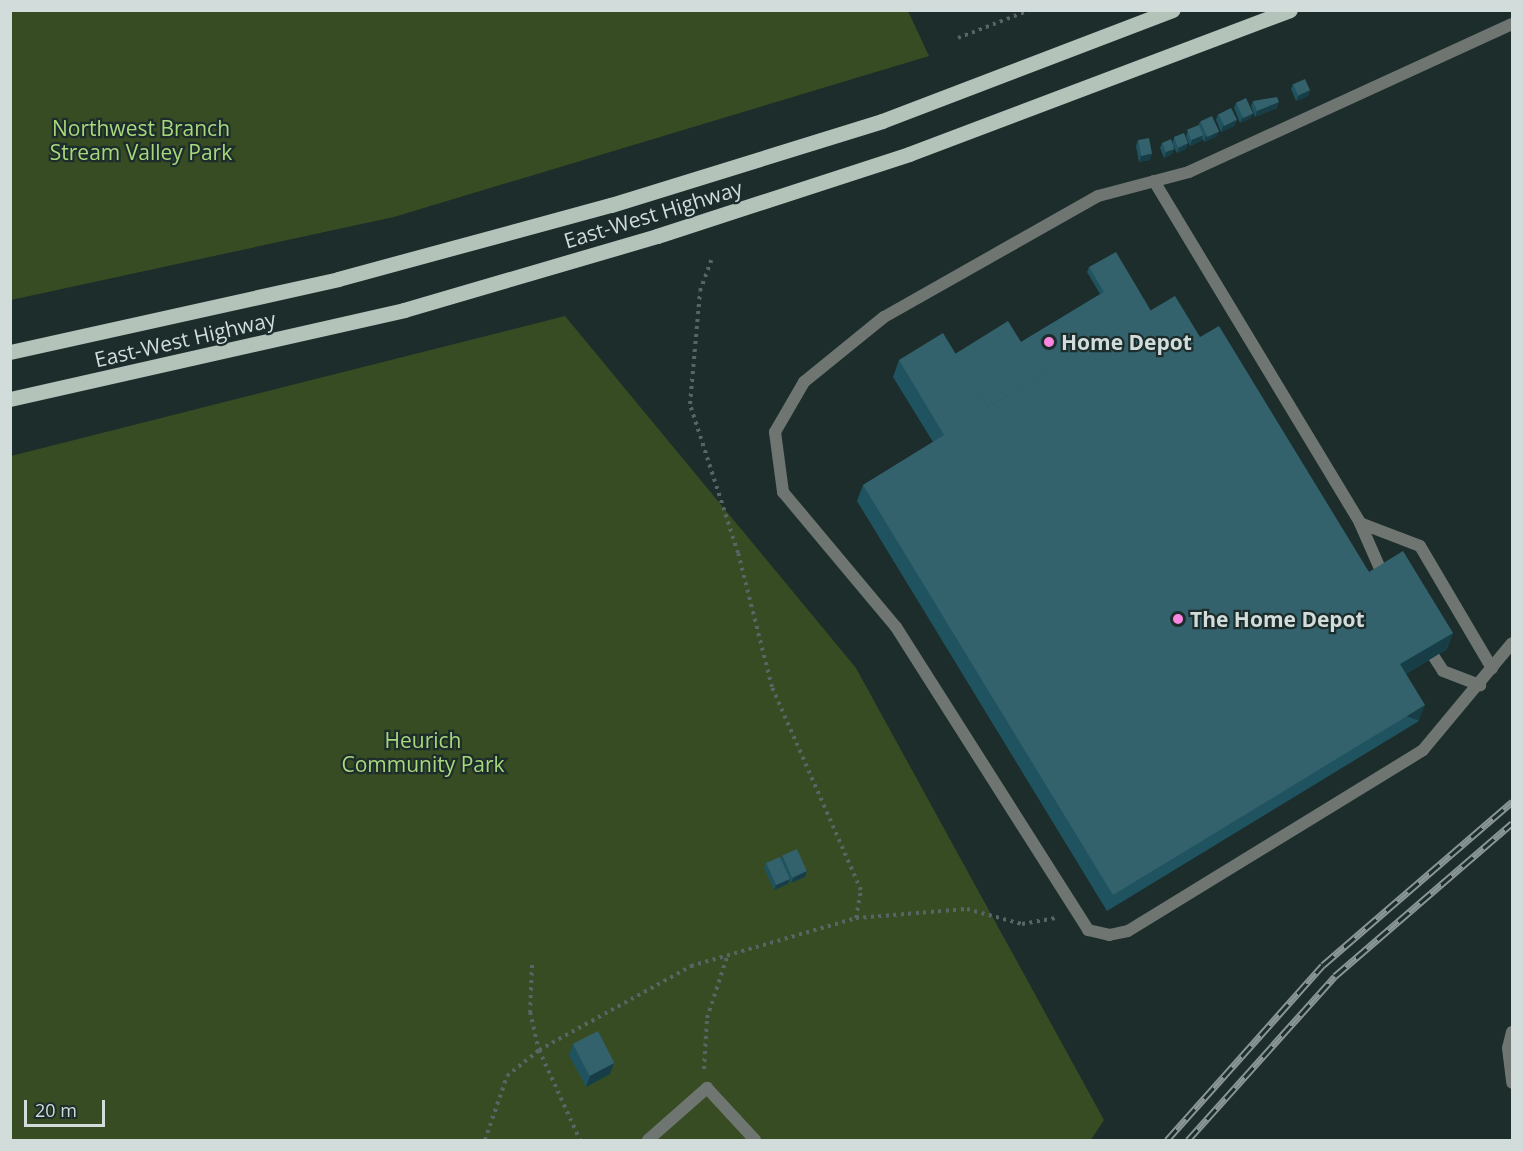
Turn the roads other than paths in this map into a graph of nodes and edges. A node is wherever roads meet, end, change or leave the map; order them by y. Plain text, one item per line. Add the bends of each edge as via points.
1 (1173, 10) edge
2 (1290, 10) edge
3 (1512, 24) edge
4 (1154, 181) junction
5 (10, 352) edge
6 (10, 399) edge
7 (1360, 523) junction
8 (1395, 595) edge
9 (1419, 633) edge
10 (1512, 643) edge
11 (1492, 668) junction
12 (1480, 685) junction
13 (1512, 1032) edge
14 (1512, 1083) edge
15 (648, 1140) edge
16 (755, 1140) edge

1 - 5 main road, East-West Highway via 882,121 622,202 338,279
2 - 6 main road, East-West Highway via 909,154 657,236 404,310
3 - 4 lane via 1189,172
4 - 7 lane
4 - 12 lane via 1098,196 884,317 804,382 775,432 783,492 897,627 1088,930 1109,935 1128,931 1423,750
7 - 8 lane
7 - 11 lane via 1420,546
9 - 12 lane via 1443,671
10 - 11 lane
11 - 12 lane
13 - 14 lane via 1508,1048
15 - 16 lane via 707,1088

